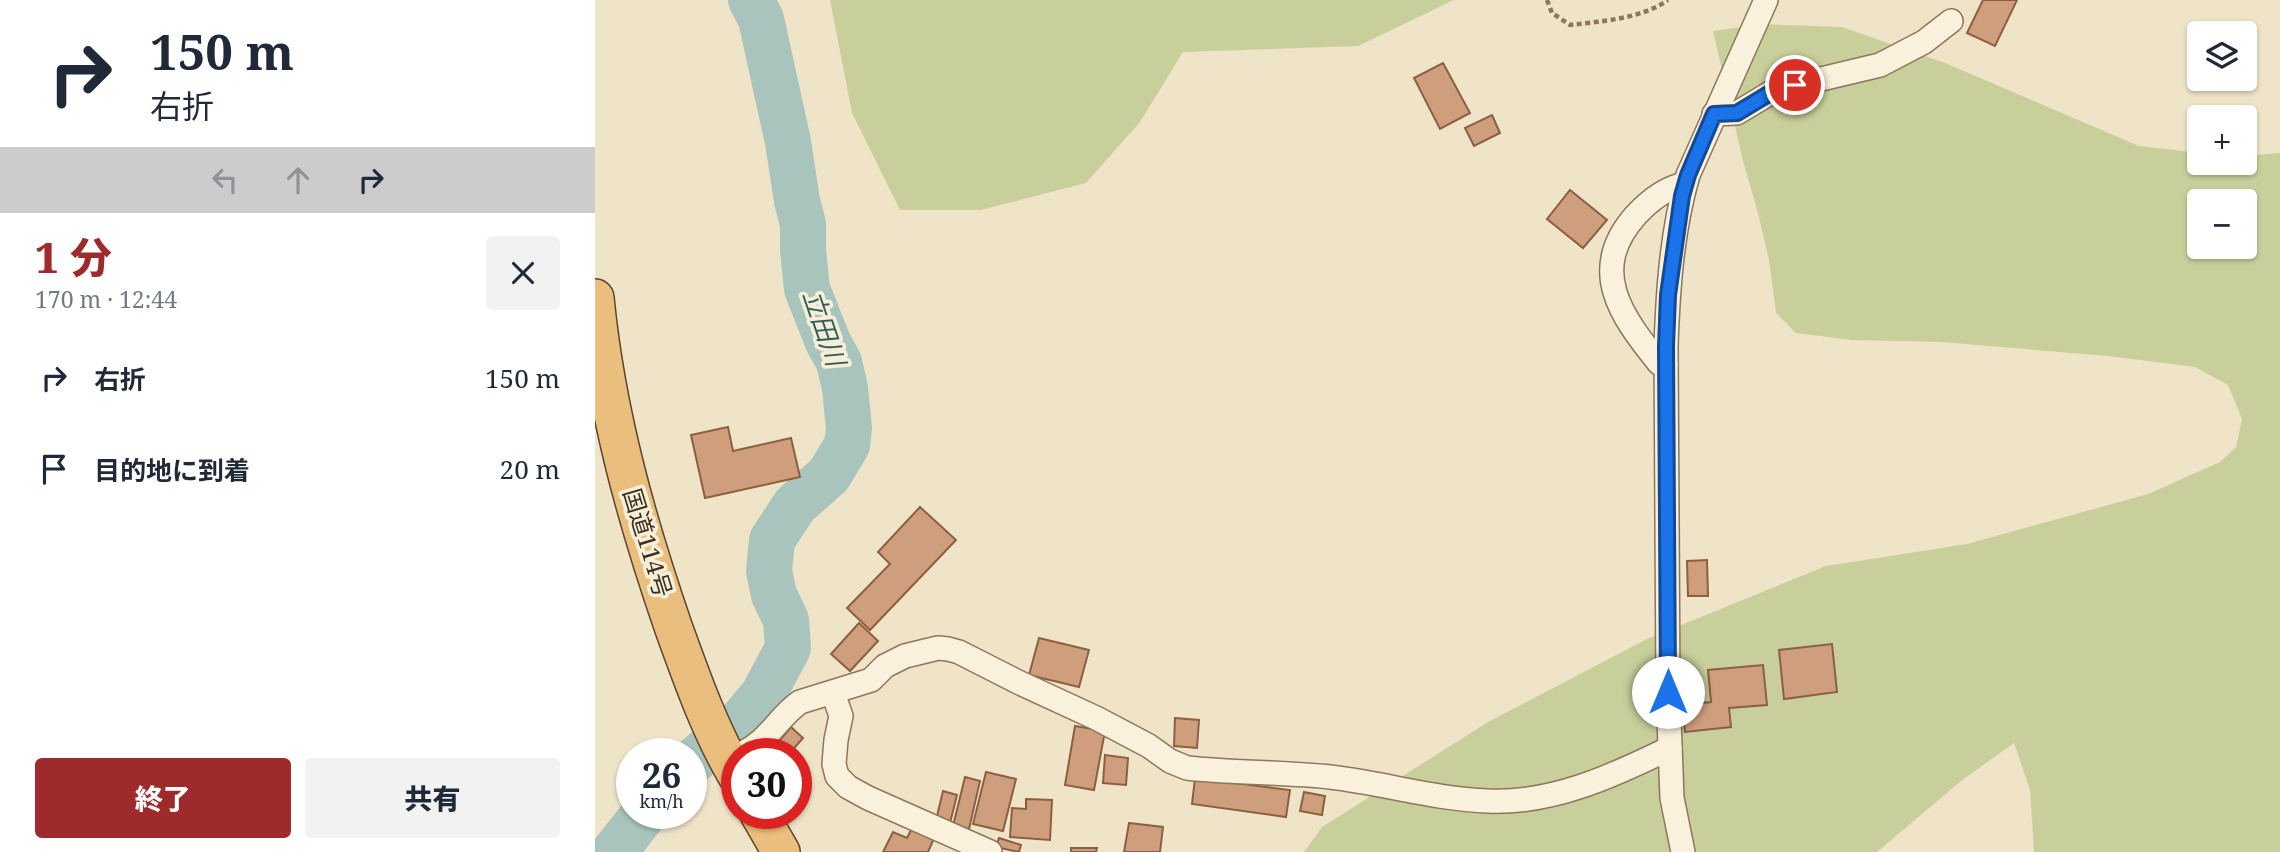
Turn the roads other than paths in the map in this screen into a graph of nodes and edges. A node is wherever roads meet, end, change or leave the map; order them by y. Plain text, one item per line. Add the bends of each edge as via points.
1 (1766, 0) edge
2 (1951, 21) dead end
3 (1714, 114) junction
4 (1685, 184) junction
5 (595, 298) edge
6 (1666, 365) junction
7 (833, 692) junction
8 (722, 738) edge
9 (766, 738) edge
10 (1670, 748) junction
11 (768, 829) edge
12 (782, 852) edge
13 (990, 852) edge
14 (1683, 852) edge

1 - 3 street
2 - 3 street via 1924,42 1880,65 1775,90 1737,113
3 - 4 street
4 - 6 street via 1668,295
4 - 6 street via 1670,187 1644,206 1626,226 1612,258 1614,293 1622,313 1659,363
5 - 8 highway, 国道114号 via 619,447 650,559 698,696
6 - 10 street
7 - 9 street via 800,702
7 - 10 street via 871,680 905,656 948,649 1096,718 1187,768 1329,777 1485,801 1537,798 1587,784
7 - 13 street via 841,716 834,764 837,776 868,798
10 - 14 street via 1672,798
11 - 12 highway

